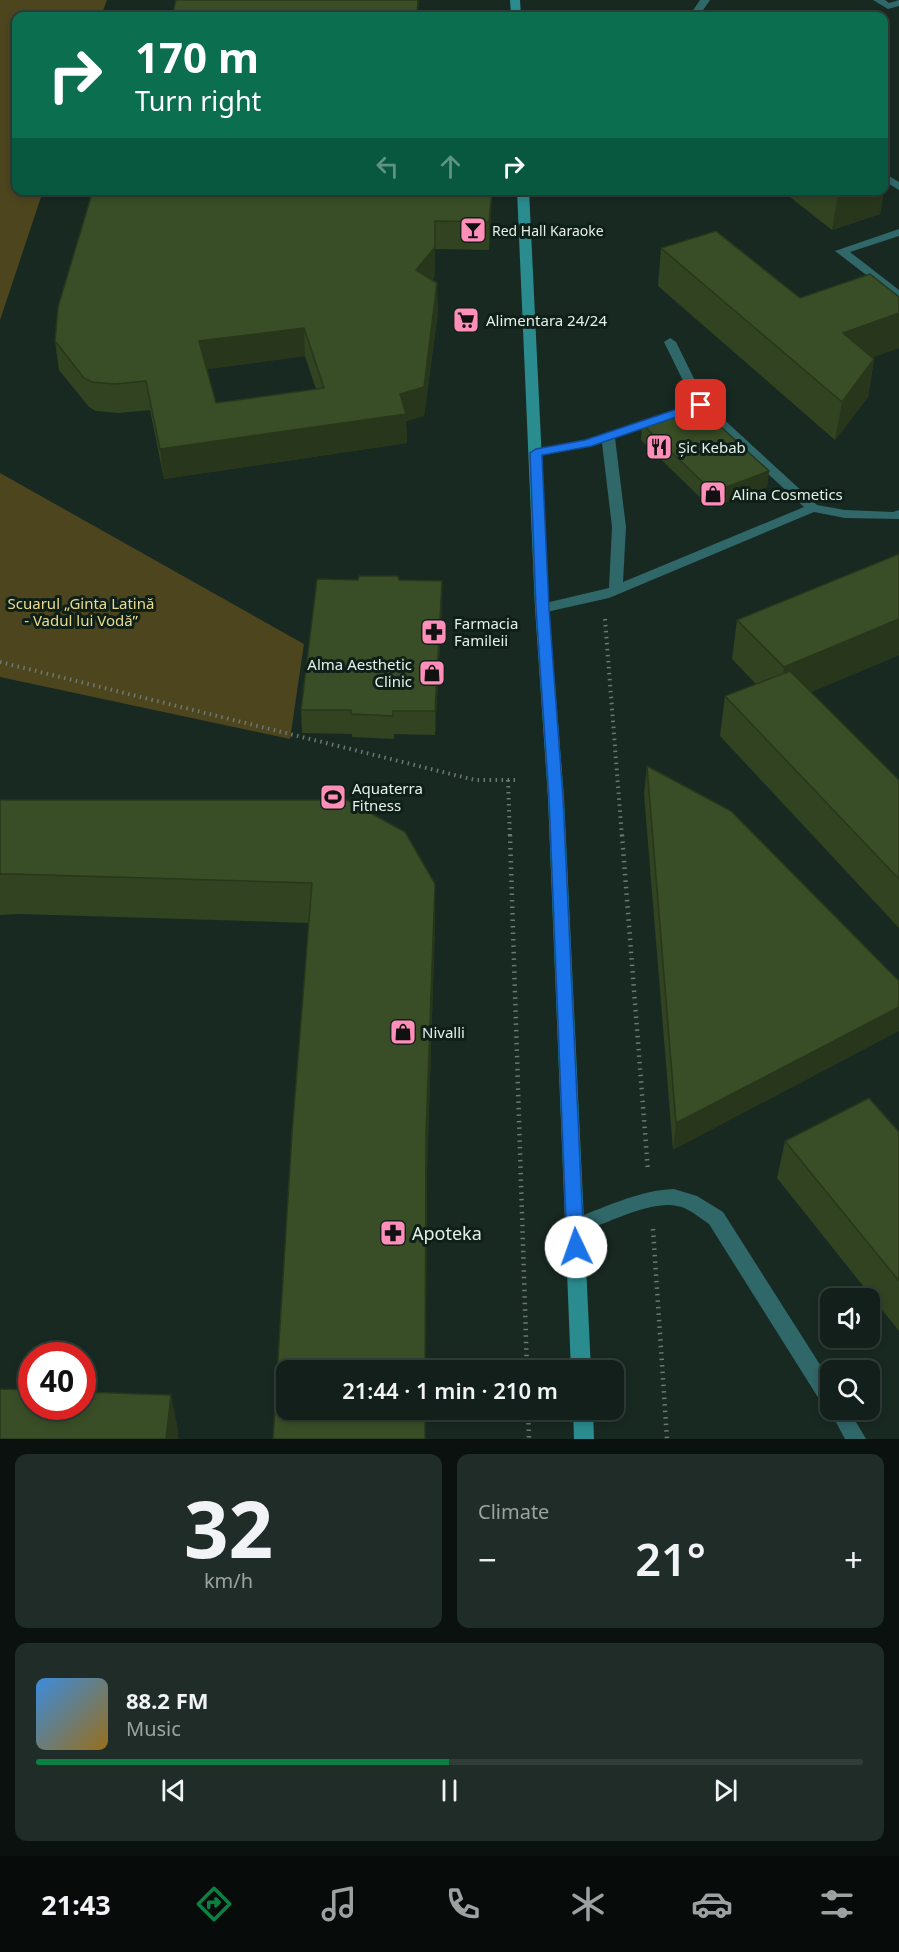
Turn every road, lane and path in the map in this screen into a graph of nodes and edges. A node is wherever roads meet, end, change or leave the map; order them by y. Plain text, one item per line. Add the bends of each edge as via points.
1 (878, 0) edge
2 (899, 3) edge
3 (523, 195) edge
4 (899, 232) edge
5 (899, 296) edge
6 (670, 342) dead end
7 (701, 405) junction
8 (608, 436) junction
9 (536, 453) junction
10 (813, 508) junction
11 (899, 514) edge
12 (610, 592) junction
13 (542, 608) junction
14 (0, 662) edge
15 (508, 780) junction
16 (517, 780) dead end
17 (651, 1201) junction
18 (575, 1227) junction
19 (527, 1360) edge
20 (581, 1360) edge
21 (820, 1383) edge
22 (528, 1420) edge
23 (583, 1420) edge
24 (844, 1420) edge
25 (529, 1439) edge
26 (584, 1439) edge
27 (667, 1439) edge
28 (856, 1439) edge

1 - 2 lane via 888,6
3 - 9 street
4 - 5 lane via 841,251
6 - 7 lane
7 - 8 lane
7 - 10 lane
8 - 9 lane
8 - 12 lane via 620,526
9 - 13 street
10 - 11 lane via 845,514
10 - 12 lane
12 - 13 lane
12 - 17 path
13 - 18 street via 556,798
14 - 15 path via 475,780
15 - 16 path
15 - 19 path
17 - 18 lane
17 - 21 lane via 674,1197 716,1218
17 - 27 path
18 - 20 street
22 - 25 path
23 - 26 street
24 - 28 lane

